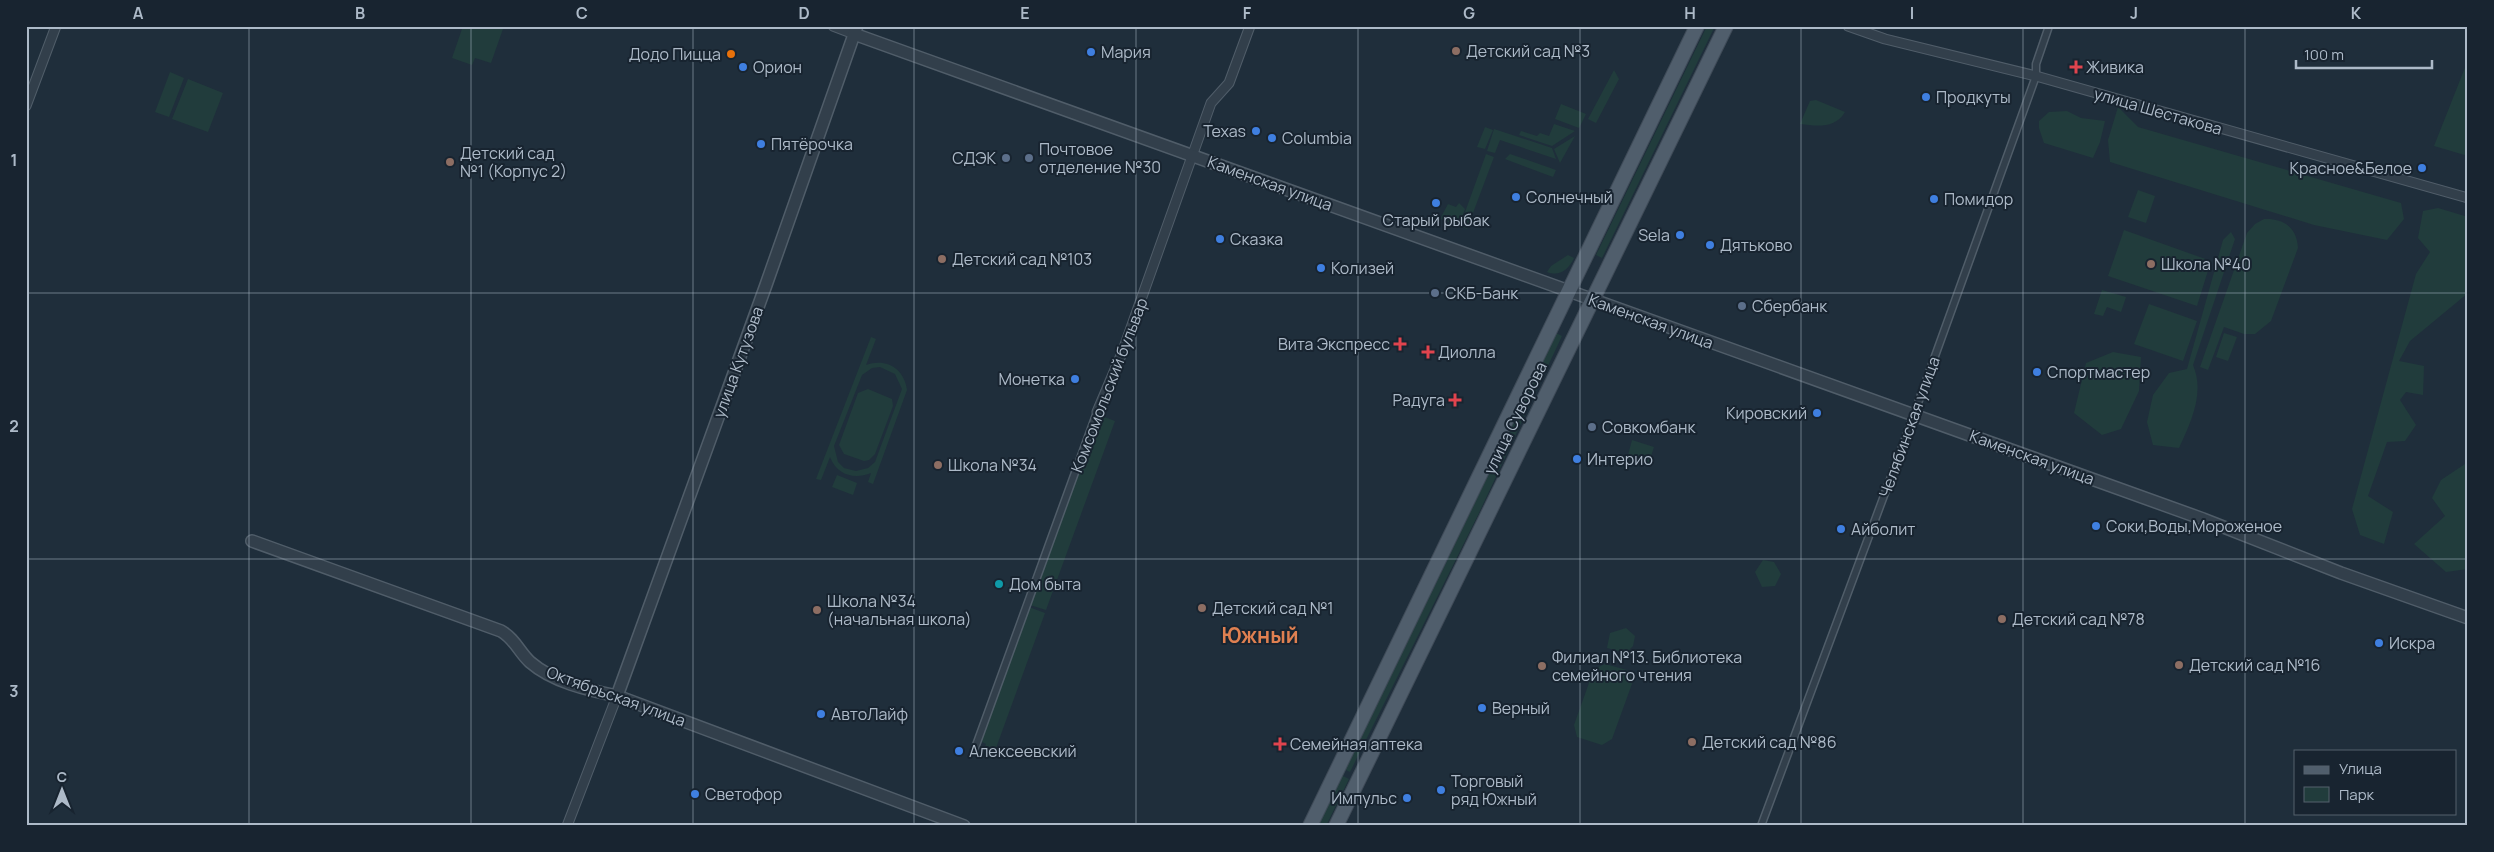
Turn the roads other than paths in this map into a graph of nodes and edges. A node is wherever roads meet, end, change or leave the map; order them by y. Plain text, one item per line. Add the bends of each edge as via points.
1 (56, 26) edge
2 (832, 26) edge
3 (1250, 26) edge
4 (1697, 26) edge
5 (1726, 26) edge
6 (1848, 26) edge
7 (2049, 26) edge
8 (855, 30) edge
9 (2036, 76) junction
10 (26, 106) edge
11 (1191, 154) junction
12 (2468, 198) edge
13 (1569, 291) junction
14 (1593, 300) junction
15 (1097, 412) joint
16 (1913, 415) junction
17 (252, 541) dead end
18 (2468, 618) edge
19 (618, 696) junction
20 (975, 748) dead end
21 (567, 826) edge
22 (964, 826) edge
23 (1310, 826) edge
24 (1336, 826) edge
25 (1761, 826) edge

1 - 10 street
2 - 8 street, Каменская улица
3 - 11 street, Комсомольский бульвар via 1229,83 1211,103
4 - 13 main road, улица Суворова
5 - 14 main road, улица Суворова
6 - 9 street, улица Шестакова via 1886,39
7 - 9 street, Челябинская улица via 2036,64
8 - 11 street, Каменская улица
8 - 19 street, улица Кутузова
9 - 12 street, улица Шестакова
9 - 16 street, Челябинская улица
11 - 13 street, Каменская улица
11 - 15 street, Комсомольский бульвар via 1122,352
13 - 14 street, Каменская улица
13 - 23 main road, улица Суворова
14 - 16 street, Каменская улица
14 - 24 main road, улица Суворова
15 - 20 street, Комсомольский бульвар
16 - 18 street, Каменская улица via 2203,518
16 - 25 street, Челябинская улица
17 - 19 street, Октябрьская улица via 501,631 510,636 529,661 542,670 586,689
19 - 21 street
19 - 22 street, Октябрьская улица

